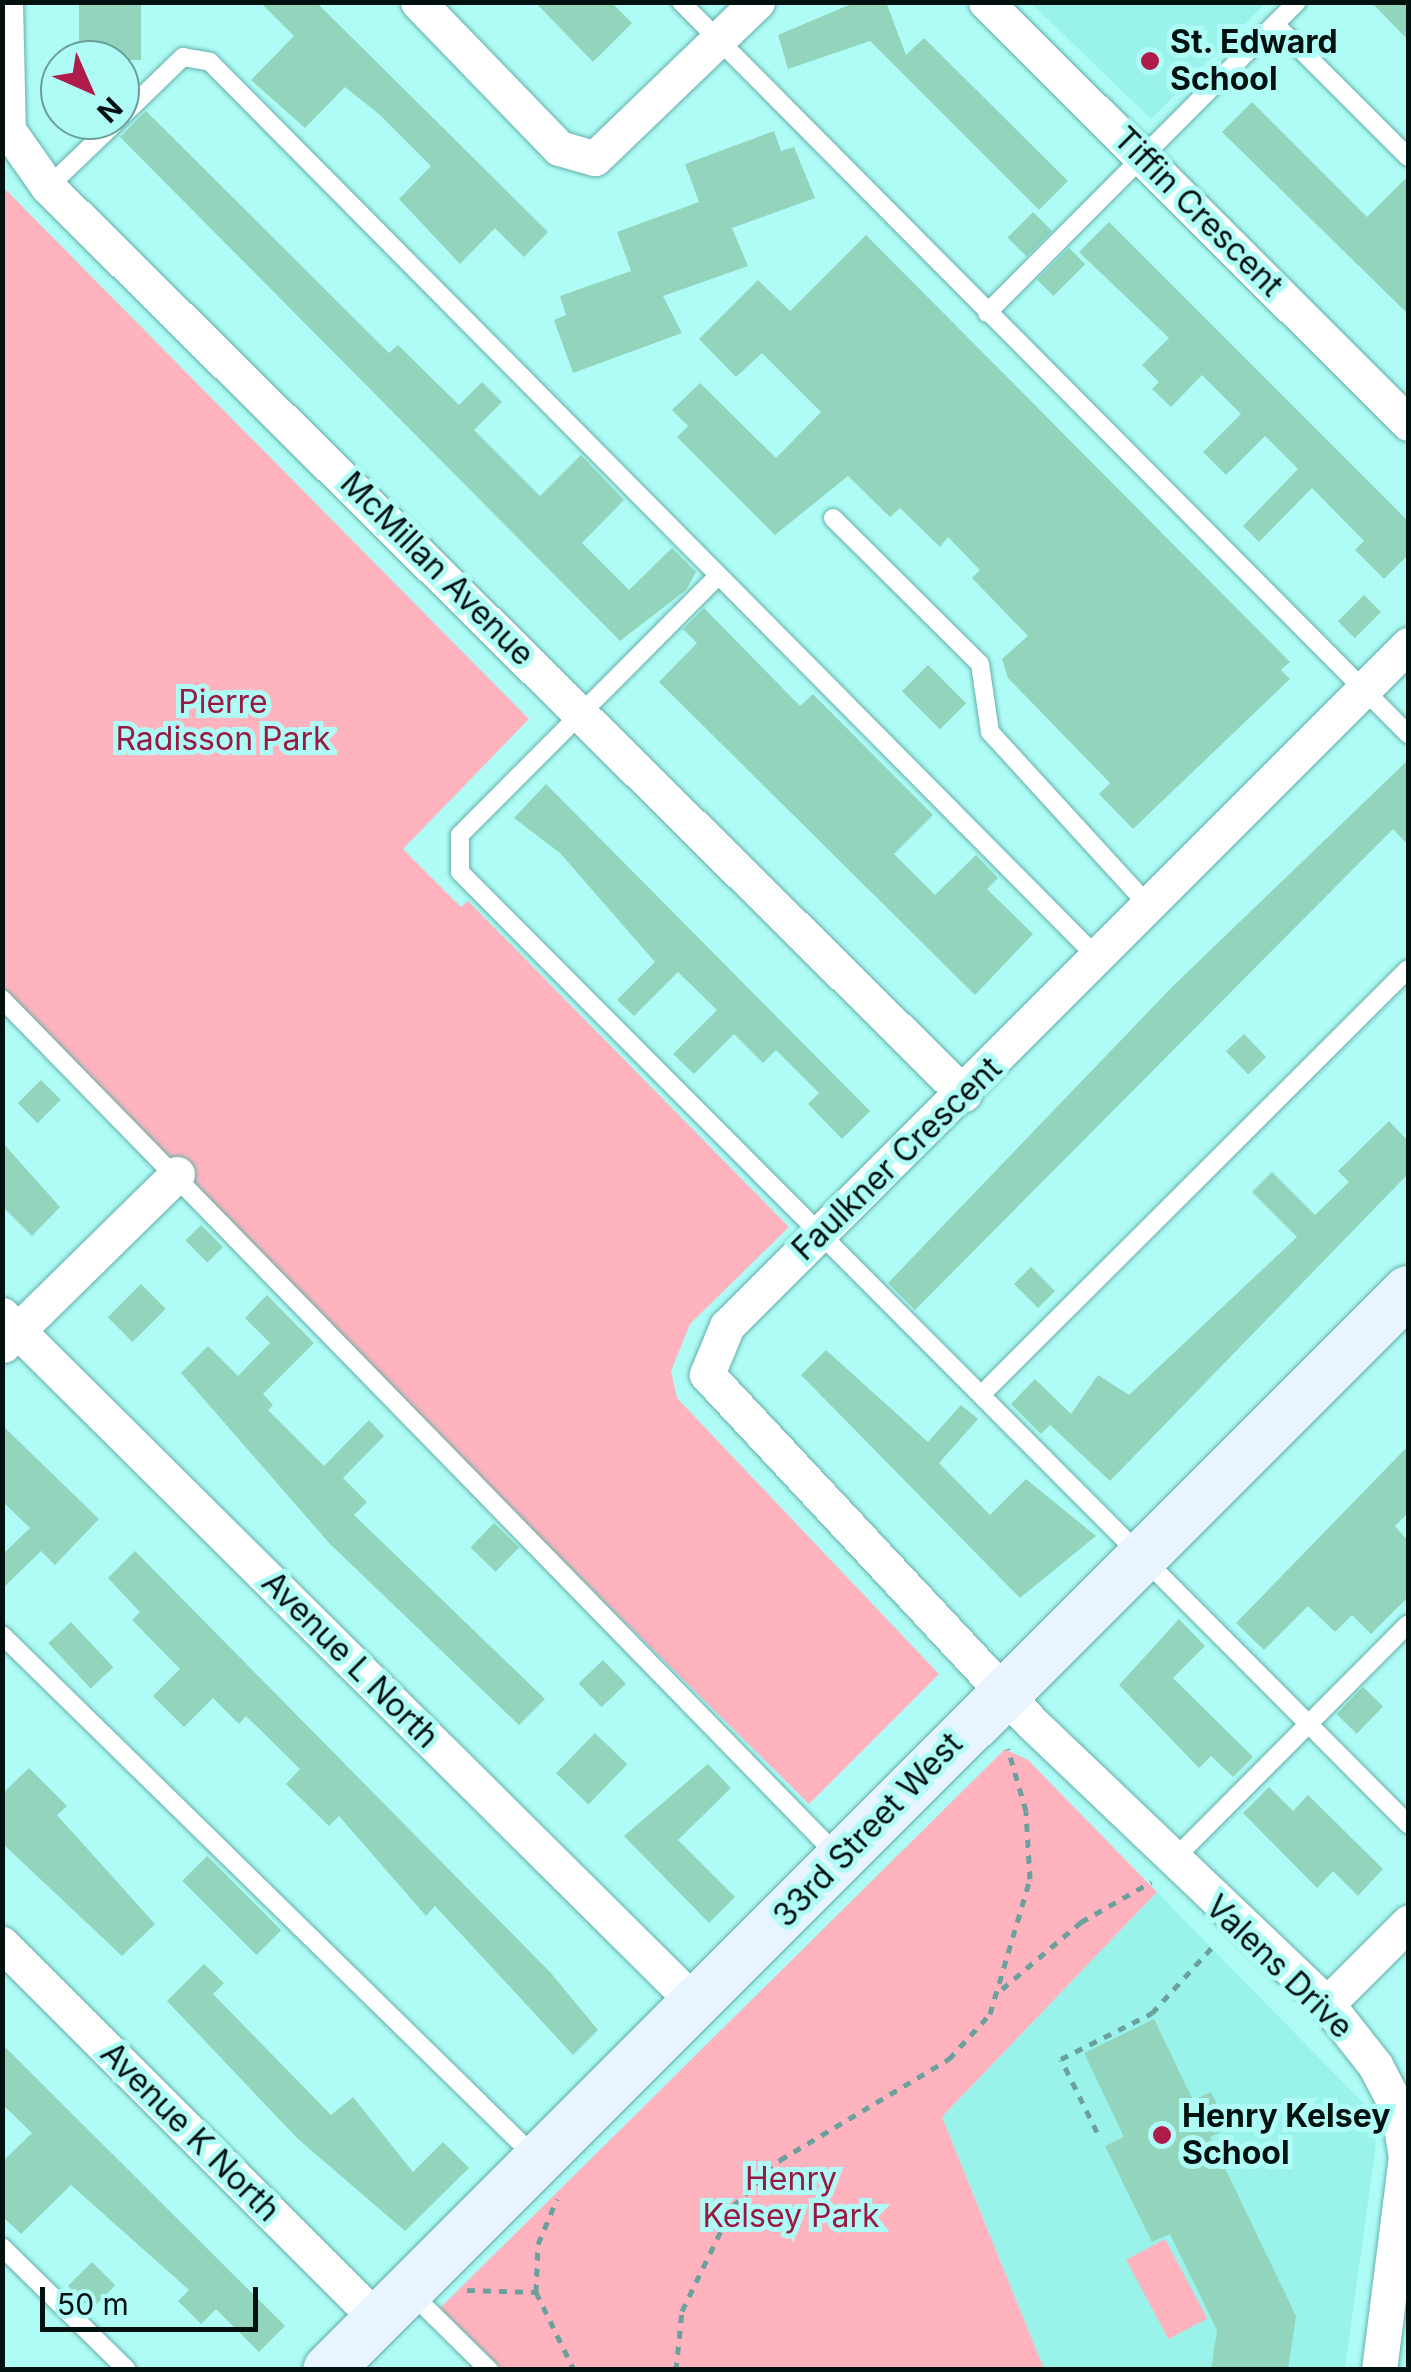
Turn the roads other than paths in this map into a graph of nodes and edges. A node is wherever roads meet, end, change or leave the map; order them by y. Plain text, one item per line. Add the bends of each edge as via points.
1 (5, 2) edge
2 (418, 2) edge
3 (682, 2) edge
4 (756, 2) edge
5 (986, 2) edge
6 (1297, 2) edge
7 (1275, 24) junction
8 (719, 40) junction
9 (140, 99) edge
10 (97, 140) edge
11 (1408, 157) edge
12 (1145, 160) junction
13 (48, 187) junction
14 (988, 313) junction
15 (1408, 423) edge
16 (833, 518) dead end
17 (718, 576) junction
18 (1408, 646) edge
19 (1364, 690) junction
20 (582, 712) junction
21 (1408, 734) edge
22 (1151, 907) junction
23 (1100, 960) junction
24 (1408, 969) edge
25 (2, 999) edge
26 (964, 1094) junction
27 (177, 1174) junction
28 (819, 1236) junction
29 (1408, 1291) edge
30 (8, 1330) edge
31 (981, 1395) junction
32 (1143, 1558) junction
33 (1408, 1624) edge
34 (2, 1635) edge
35 (1018, 1708) junction
36 (1308, 1725) junction
37 (1408, 1824) edge
38 (841, 1859) junction
39 (1162, 1871) junction
40 (1408, 1922) edge
41 (2, 1944) edge
42 (1327, 2004) junction
43 (697, 2005) junction
44 (554, 2172) junction
45 (2, 2246) edge
46 (407, 2309) junction
47 (126, 2370) edge
48 (328, 2370) edge
49 (488, 2370) edge
50 (1379, 2370) edge

1 - 13 street, McMillan Avenue via 8,130
2 - 8 street via 574,156 595,158 618,144
3 - 8 lane
4 - 8 street
5 - 12 street, Tiffin Crescent
6 - 7 lane
7 - 11 lane
7 - 12 lane
8 - 14 lane
9 - 17 lane via 183,58 210,62
10 - 13 lane
12 - 14 lane
12 - 15 street, Tiffin Crescent
13 - 20 street, McMillan Avenue
14 - 19 lane
16 - 22 lane via 980,664 990,732
17 - 20 lane
17 - 23 lane
18 - 19 street, Faulkner Crescent
19 - 21 lane
19 - 22 street, Faulkner Crescent
20 - 26 street, McMillan Avenue
20 - 28 lane via 460,836 460,872
22 - 23 street, Faulkner Crescent
23 - 26 street, Faulkner Crescent
24 - 31 lane
25 - 27 lane
26 - 28 street, Faulkner Crescent
27 - 30 street
27 - 38 lane
28 - 31 lane
28 - 35 street, Faulkner Crescent via 727,1326 707,1374
29 - 32 main road, 33rd Street West
30 - 43 street, Avenue L North
31 - 32 lane
32 - 35 main road, 33rd Street West
32 - 36 lane
33 - 36 lane
34 - 44 lane
35 - 38 main road, 33rd Street West
35 - 39 street, Valens Drive
36 - 37 lane
36 - 39 lane
38 - 43 main road, 33rd Street West
39 - 42 street, Valens Drive
40 - 42 street
41 - 46 street, Avenue K North
42 - 50 street, Valens Drive via 1388,2086 1404,2132
43 - 44 main road, 33rd Street West
44 - 46 main road, 33rd Street West
45 - 47 lane
46 - 48 main road, 33rd Street West
46 - 49 lane

